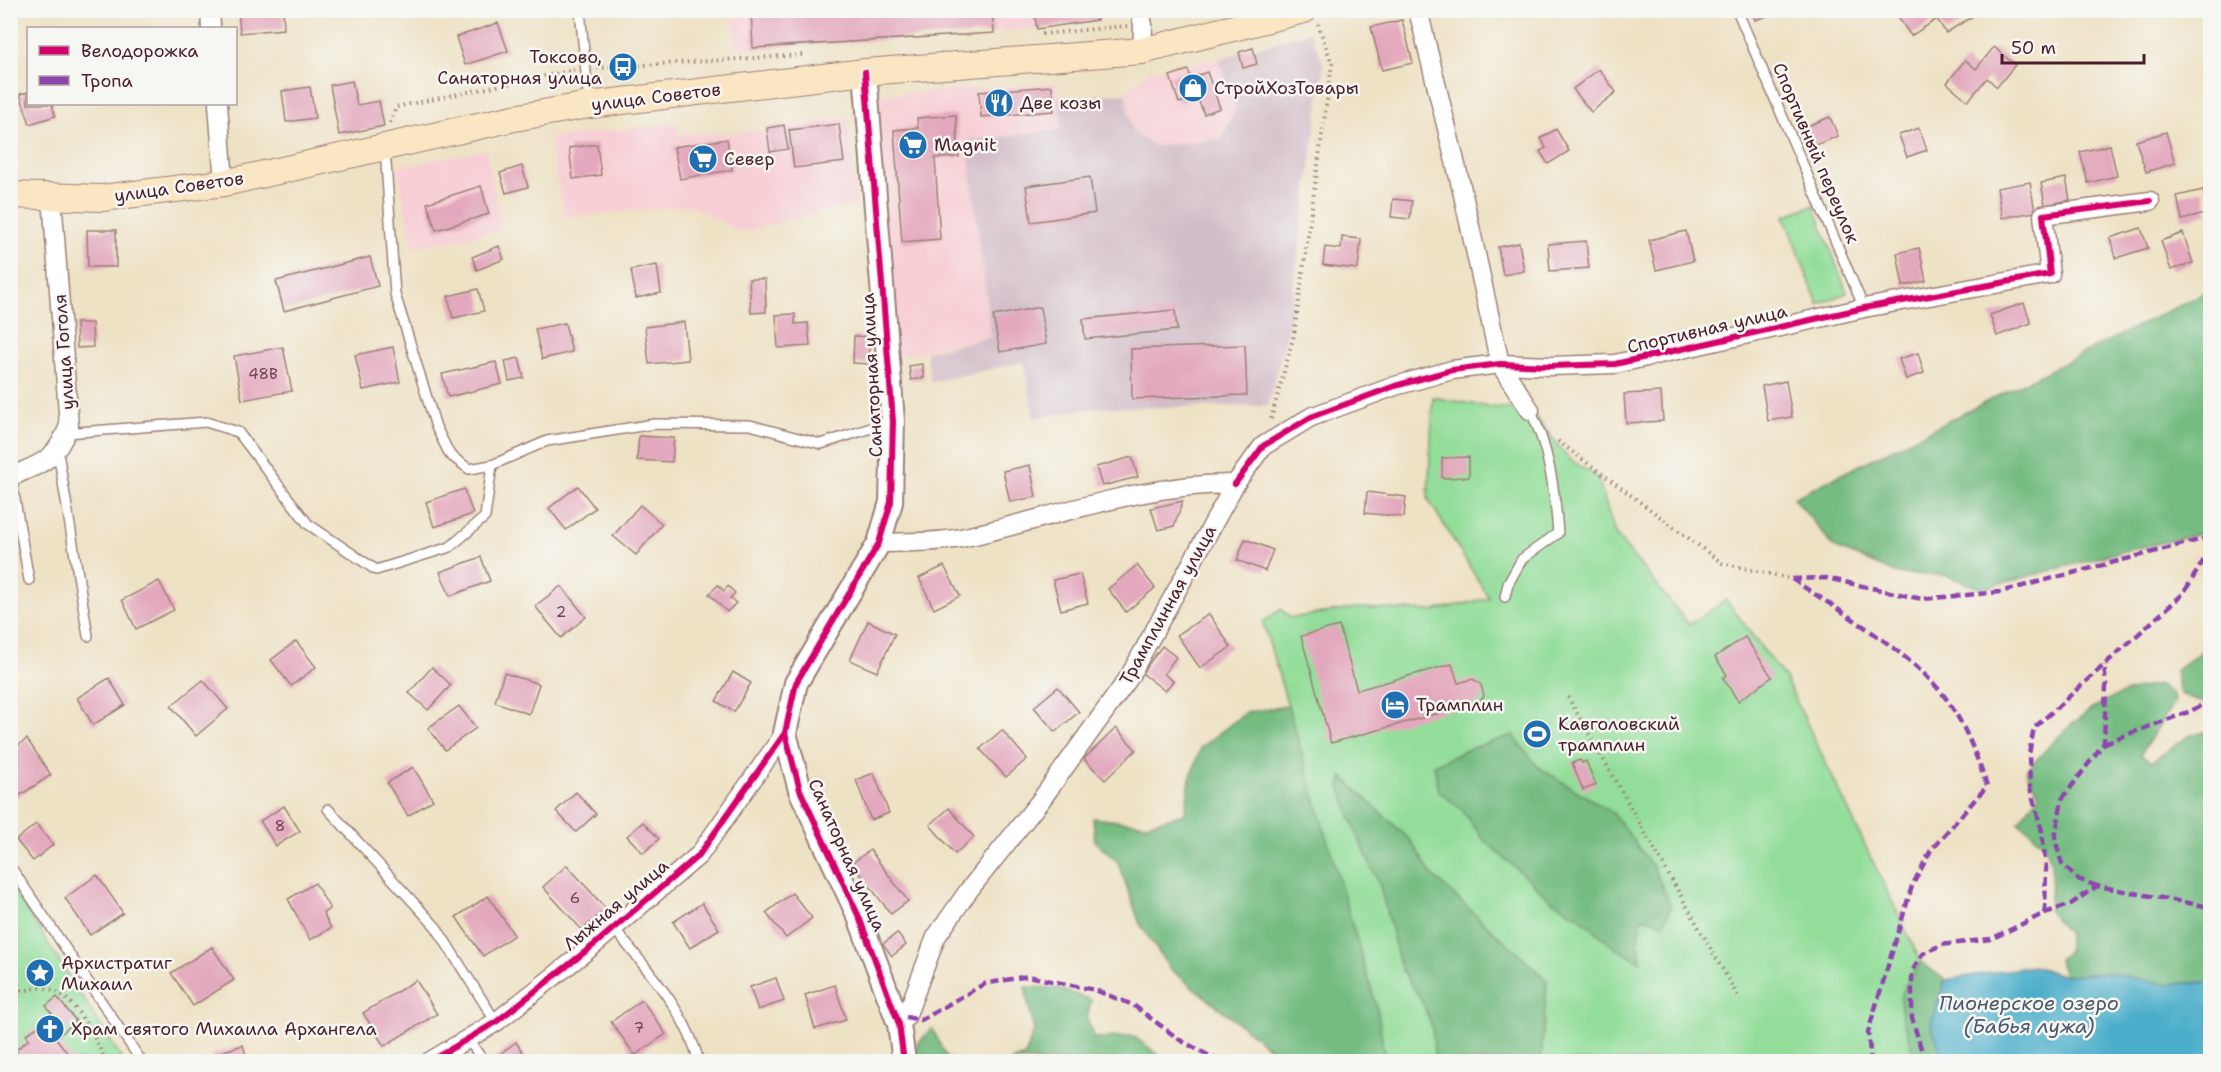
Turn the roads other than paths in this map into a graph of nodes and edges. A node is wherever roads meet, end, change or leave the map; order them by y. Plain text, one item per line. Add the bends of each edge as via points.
1 (210, 10) edge
2 (580, 10) edge
3 (1140, 10) edge
4 (1418, 10) edge
5 (1737, 10) edge
6 (1310, 16) edge
7 (211, 27) edge
8 (1142, 51) junction
9 (865, 72) junction
10 (218, 105) edge
11 (589, 105) junction
12 (385, 146) junction
13 (224, 183) junction
14 (10, 195) edge
15 (52, 197) junction
16 (2150, 201) dead end
17 (1864, 308) junction
18 (1500, 364) junction
19 (1530, 410) joint
20 (893, 422) junction
21 (66, 433) junction
22 (58, 452) junction
23 (492, 465) junction
24 (10, 477) edge
25 (1235, 484) junction
26 (879, 543) junction
27 (29, 580) dead end
28 (1505, 597) dead end
29 (88, 636) dead end
30 (785, 733) junction
31 (328, 809) dead end
32 (10, 866) edge
33 (613, 927) junction
34 (496, 1022) junction
35 (899, 1024) junction
36 (468, 1039) junction
37 (142, 1062) edge
38 (429, 1062) edge
39 (484, 1062) edge
40 (699, 1062) edge
41 (904, 1062) edge

1 - 7 street
2 - 11 lane
3 - 8 street
4 - 18 street
5 - 17 lane, Спортивный переулок
6 - 8 main road, улица Советов
8 - 9 main road, улица Советов
9 - 11 main road, улица Советов
9 - 20 street, Санаторная улица
10 - 13 street
11 - 12 main road, улица Советов
12 - 13 main road, улица Советов
12 - 23 lane via 395,294 436,427 450,455 469,469
13 - 15 main road, улица Советов via 102,198
14 - 15 main road, улица Советов
15 - 21 street, улица Гоголя via 69,426
16 - 17 street, Спортивная улица via 2043,215 2050,274
17 - 18 street, Спортивная улица via 1616,364
18 - 19 street
18 - 25 street, Спортивная улица via 1452,370 1311,417 1263,446
19 - 28 lane via 1540,429 1558,533 1522,559
20 - 23 lane via 821,444 750,425 654,424 547,441
20 - 26 street, Санаторная улица via 891,502
21 - 22 street, улица Гоголя
21 - 23 lane via 206,422 238,432 308,524 376,570 450,547 484,517
22 - 24 street
22 - 29 lane
24 - 27 lane
25 - 26 street via 1199,484 1134,495 958,538
25 - 35 street, Трамплинная улица via 1128,679 936,937 906,1017
26 - 30 street, Санаторная улица via 796,683
30 - 33 street, Лыжная улица via 699,855
30 - 35 street, Санаторная улица via 800,790 859,917
31 - 34 lane via 436,927
32 - 37 lane
33 - 34 street, Лыжная улица
33 - 40 lane via 693,1038
34 - 36 street, Лыжная улица
35 - 41 street, Санаторная улица
36 - 38 street, Лыжная улица
36 - 39 lane

